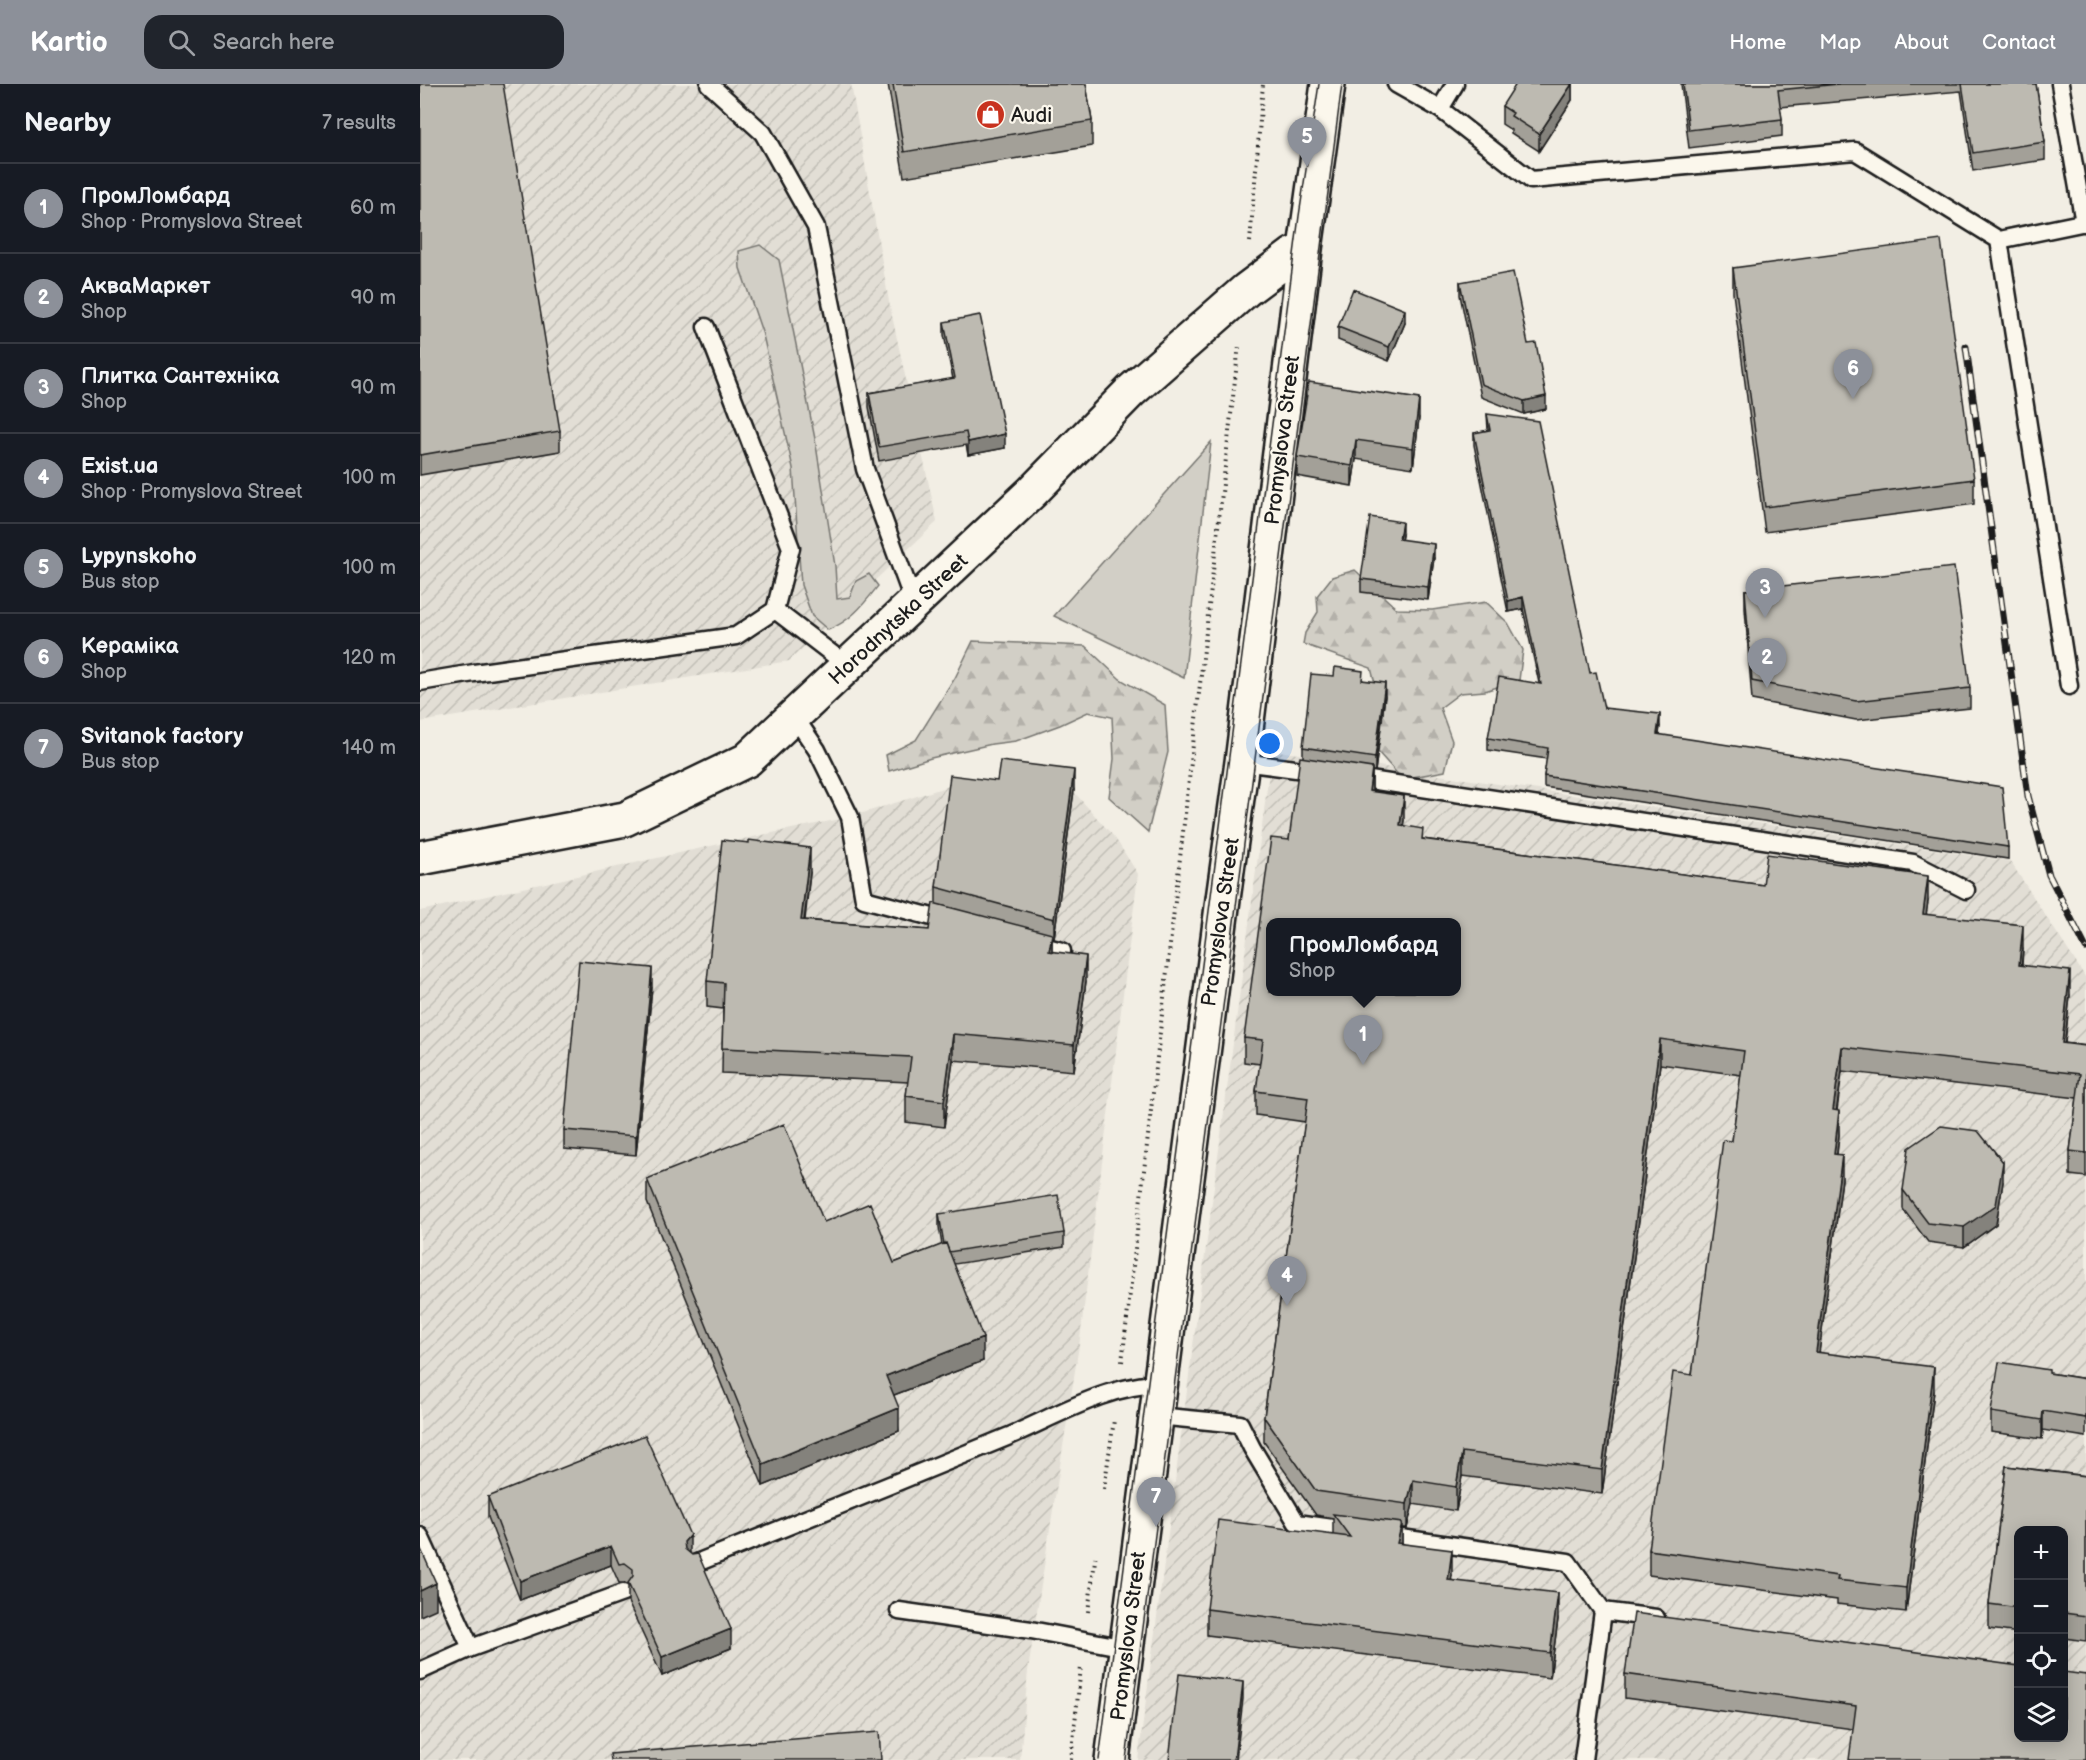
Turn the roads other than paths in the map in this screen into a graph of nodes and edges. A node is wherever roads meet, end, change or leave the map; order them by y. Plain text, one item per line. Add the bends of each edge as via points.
1 (709, 84) edge
2 (1328, 84) edge
3 (1396, 84) edge
4 (1455, 84) edge
5 (2060, 84) edge
6 (1440, 109) junction
7 (2085, 223) edge
8 (1999, 240) junction
9 (1305, 249) junction
10 (706, 327) dead end
11 (914, 603) junction
12 (775, 610) junction
13 (848, 666) junction
14 (420, 682) edge
15 (2069, 686) dead end
16 (794, 716) junction
17 (1242, 762) junction
18 (420, 858) edge
19 (1966, 890) dead end
20 (963, 925) edge
21 (1018, 940) edge
22 (1062, 951) edge
23 (1161, 1384) junction
24 (1157, 1416) junction
25 (420, 1536) edge
26 (694, 1564) edge
27 (623, 1593) dead end
28 (899, 1611) dead end
29 (1603, 1611) junction
30 (1674, 1620) edge
31 (471, 1648) junction
32 (1126, 1648) junction
33 (420, 1671) edge
34 (1112, 1760) edge
35 (1583, 1760) edge

1 - 11 lane via 763,133 816,227 865,469
2 - 9 main road, Promyslova Street
3 - 6 lane
4 - 6 lane
5 - 7 lane
6 - 8 lane via 1531,180 1855,151
7 - 8 lane
8 - 15 lane
9 - 11 main road, Horodnytska Street via 1246,291 1131,391 1032,492
9 - 17 main road, Promyslova Street
10 - 12 lane via 791,548
11 - 13 main road, Horodnytska Street
12 - 13 lane
12 - 14 lane via 736,636
13 - 16 main road, Horodnytska Street
16 - 18 main road, Horodnytska Street via 747,760 625,819
16 - 20 lane via 817,750 850,817 864,899
17 - 19 lane via 1913,863
17 - 23 main road, Promyslova Street
21 - 22 lane
23 - 24 main road, Promyslova Street
23 - 26 lane via 1119,1389
24 - 29 lane via 1240,1424 1297,1523 1568,1562
24 - 32 main road, Promyslova Street
25 - 31 lane
27 - 31 lane
28 - 32 lane
29 - 30 lane
29 - 35 lane
31 - 33 lane
32 - 34 main road, Promyslova Street

